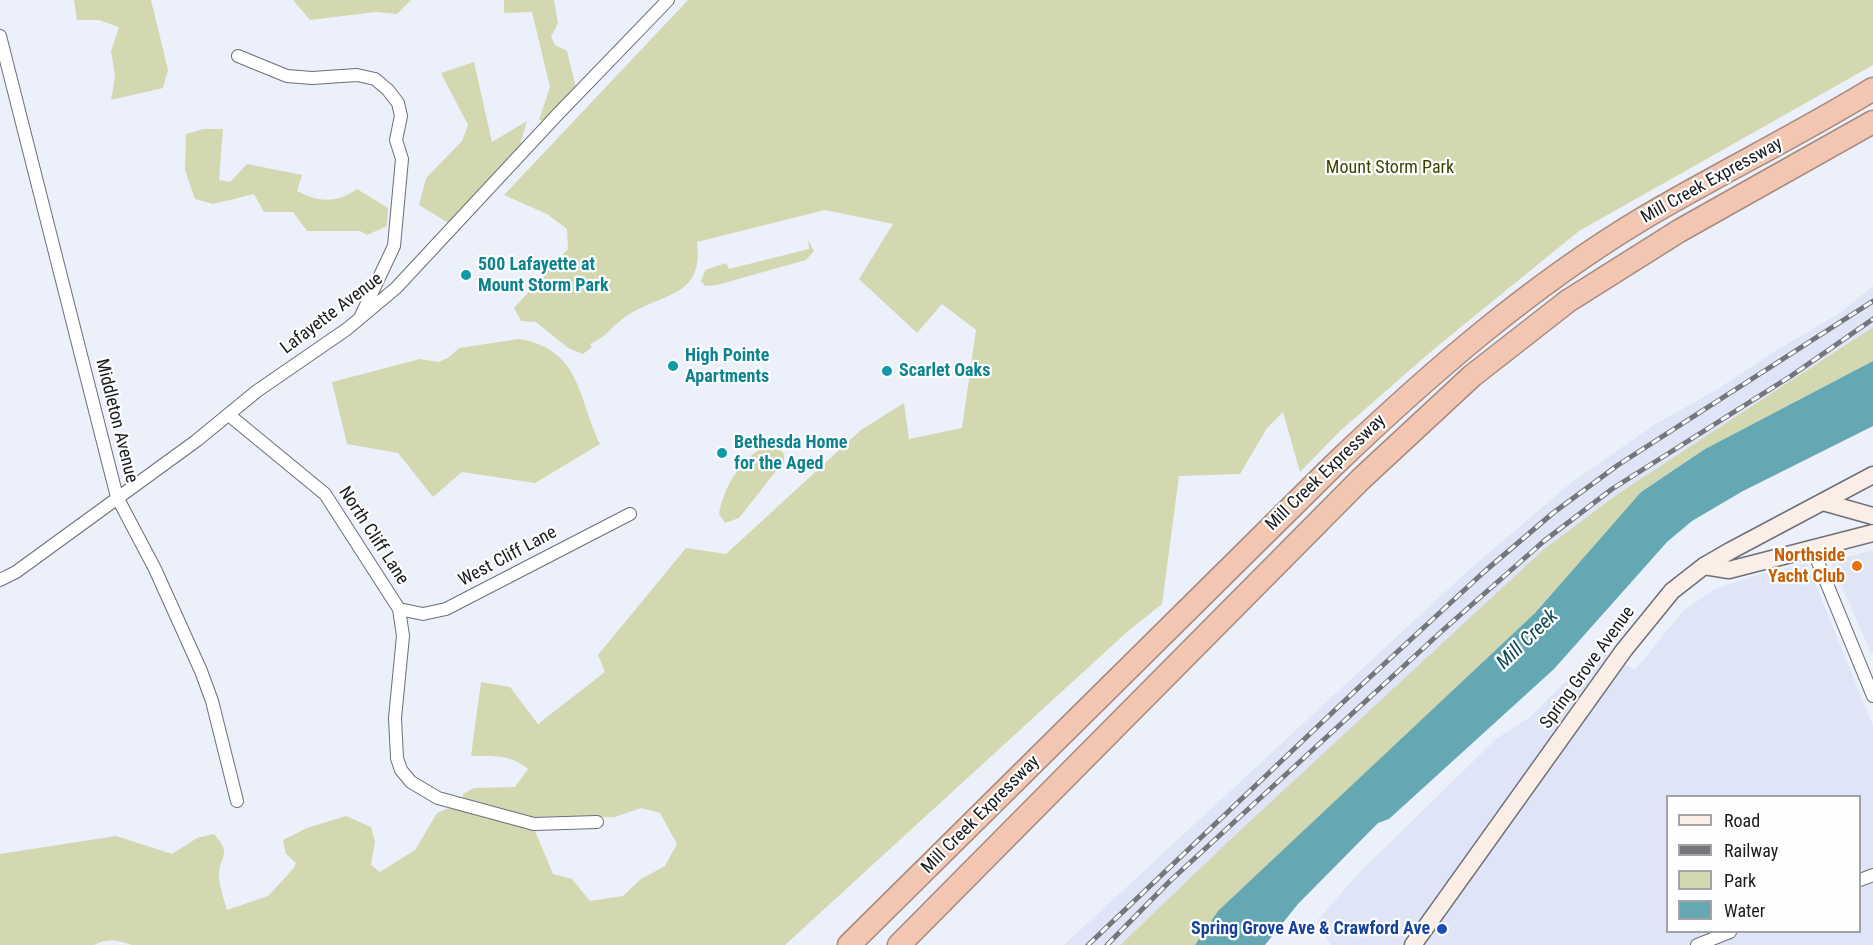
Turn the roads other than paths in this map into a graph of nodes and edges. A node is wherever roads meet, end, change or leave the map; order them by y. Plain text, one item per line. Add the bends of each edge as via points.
1 (668, 0) edge
2 (0, 36) edge
3 (238, 56) dead end
4 (1873, 89) edge
5 (1873, 122) edge
6 (360, 319) junction
7 (229, 415) junction
8 (1873, 475) edge
9 (117, 497) junction
10 (1823, 502) junction
11 (630, 514) dead end
12 (1873, 516) edge
13 (1873, 533) edge
14 (1813, 550) junction
15 (1704, 566) junction
16 (0, 580) edge
17 (399, 609) junction
18 (1873, 696) edge
19 (237, 801) dead end
20 (597, 822) dead end
21 (1727, 933) edge
22 (849, 945) edge
23 (899, 945) edge
24 (1413, 945) edge
25 (1697, 945) edge

1 - 6 street, Lafayette Avenue via 396,288
2 - 9 street, Middleton Avenue
3 - 6 street via 287,76 357,75 375,79 398,103 401,116 396,140 402,159 394,246
4 - 22 highway, Mill Creek Expressway via 1641,219 1478,335 1332,466
5 - 23 highway, Mill Creek Expressway via 1679,231 1568,301 1472,376 1360,479
6 - 7 street, Lafayette Avenue
7 - 9 street, Lafayette Avenue
7 - 17 street, North Cliff Lane via 325,494
8 - 10 main road, Spring Grove Avenue
9 - 16 street, Lafayette Avenue
9 - 19 street, Middleton Avenue via 201,671
10 - 12 main road
10 - 15 main road, Spring Grove Avenue
11 - 17 street, West Cliff Lane via 446,609 423,614
13 - 14 main road
14 - 15 main road via 1730,570
14 - 18 street
15 - 24 main road, Spring Grove Avenue via 1652,613
17 - 20 street, North Cliff Lane via 403,636 395,718 397,758 411,782 438,798 534,824
21 - 25 street

